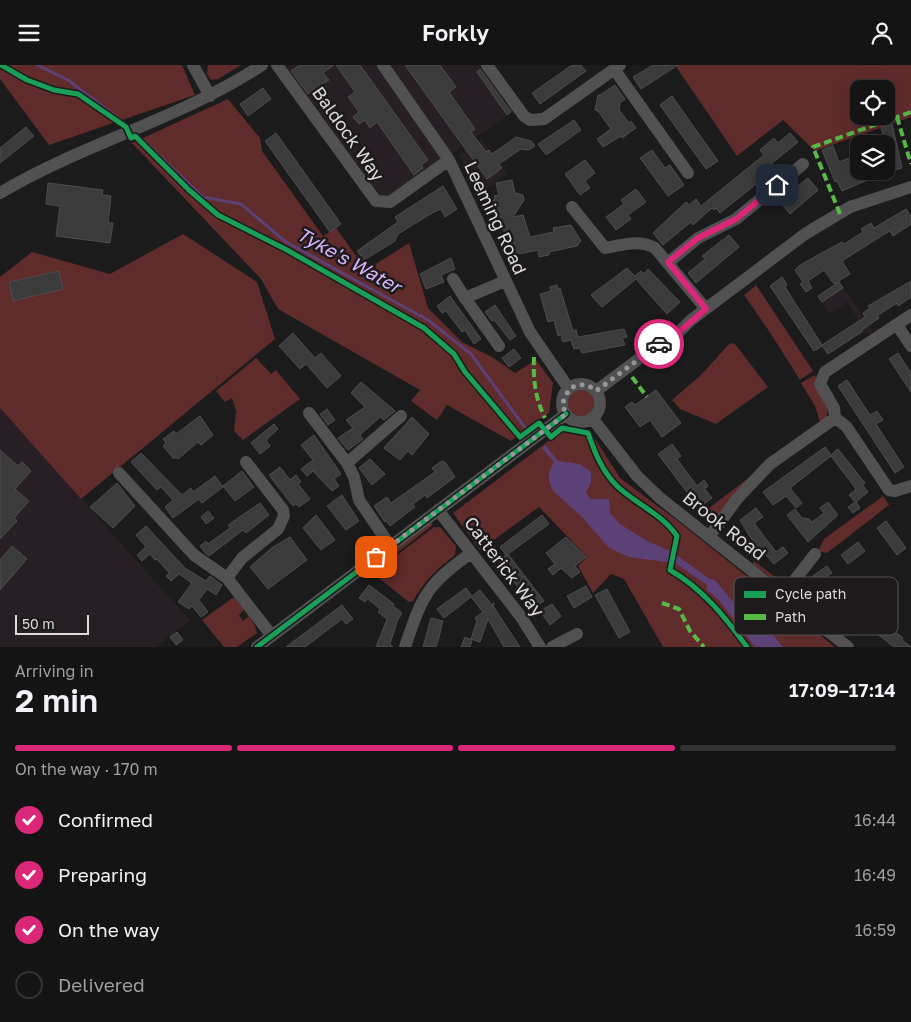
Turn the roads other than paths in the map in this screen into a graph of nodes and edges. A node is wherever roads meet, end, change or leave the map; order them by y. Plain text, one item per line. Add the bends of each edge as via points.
1 (193, 65) edge
2 (262, 65) edge
3 (277, 65) edge
4 (382, 65) edge
5 (488, 65) edge
6 (612, 68) edge
7 (210, 96) junction
8 (449, 160) junction
9 (803, 164) dead end
10 (688, 173) dead end
11 (911, 187) edge
12 (0, 193) edge
13 (572, 207) dead end
14 (668, 262) junction
15 (452, 279) dead end
16 (505, 281) junction
17 (465, 298) junction
18 (706, 309) junction
19 (911, 315) edge
20 (897, 325) junction
21 (499, 346) dead end
22 (911, 346) edge
23 (569, 389) junction
24 (596, 391) junction
25 (309, 413) dead end
26 (566, 414) junction
27 (401, 416) dead end
28 (592, 418) junction
29 (835, 418) junction
30 (246, 462) dead end
31 (347, 463) junction
32 (118, 473) dead end
33 (911, 486) edge
34 (438, 510) junction
35 (709, 537) junction
36 (391, 547) junction
37 (471, 553) junction
38 (815, 554) dead end
39 (760, 577) edge
40 (797, 577) edge
41 (227, 578) junction
42 (577, 634) dead end
43 (833, 635) edge
44 (272, 636) junction
45 (257, 647) edge
46 (405, 647) edge
47 (540, 647) edge
48 (552, 647) edge
49 (848, 647) edge

1 - 7 street
2 - 7 street
3 - 8 street, Baldock Way via 376,201 390,201
4 - 8 street, Leeming Road
5 - 6 street via 524,116 537,121
6 - 10 street
7 - 12 street via 56,162
8 - 16 street, Leeming Road
9 - 14 street via 736,219 698,238
11 - 18 street via 850,207 805,235
13 - 14 street via 605,248 647,244
14 - 18 street
15 - 17 street
16 - 17 street
16 - 23 street, Leeming Road via 530,332
17 - 21 street
18 - 24 street
19 - 20 street
20 - 22 street
20 - 29 street via 821,376 820,384 834,408
23 - 24 street via 580,384
23 - 26 street via 562,404
24 - 28 street via 600,405
25 - 31 street
26 - 28 street via 576,421
26 - 34 street
27 - 31 street
28 - 35 street, Brook Road via 637,476
29 - 33 street via 846,426 890,490
29 - 35 street via 770,464 737,499
30 - 41 street via 284,516 278,529 242,557
31 - 36 street via 359,500
32 - 41 street via 194,555
34 - 36 street
34 - 37 street, Catterick Way
35 - 39 street, Brook Road
36 - 44 street
37 - 46 street via 428,590
37 - 47 street, Catterick Way
38 - 40 street
41 - 44 street
42 - 48 street
43 - 49 street, Brook Road
44 - 45 street

